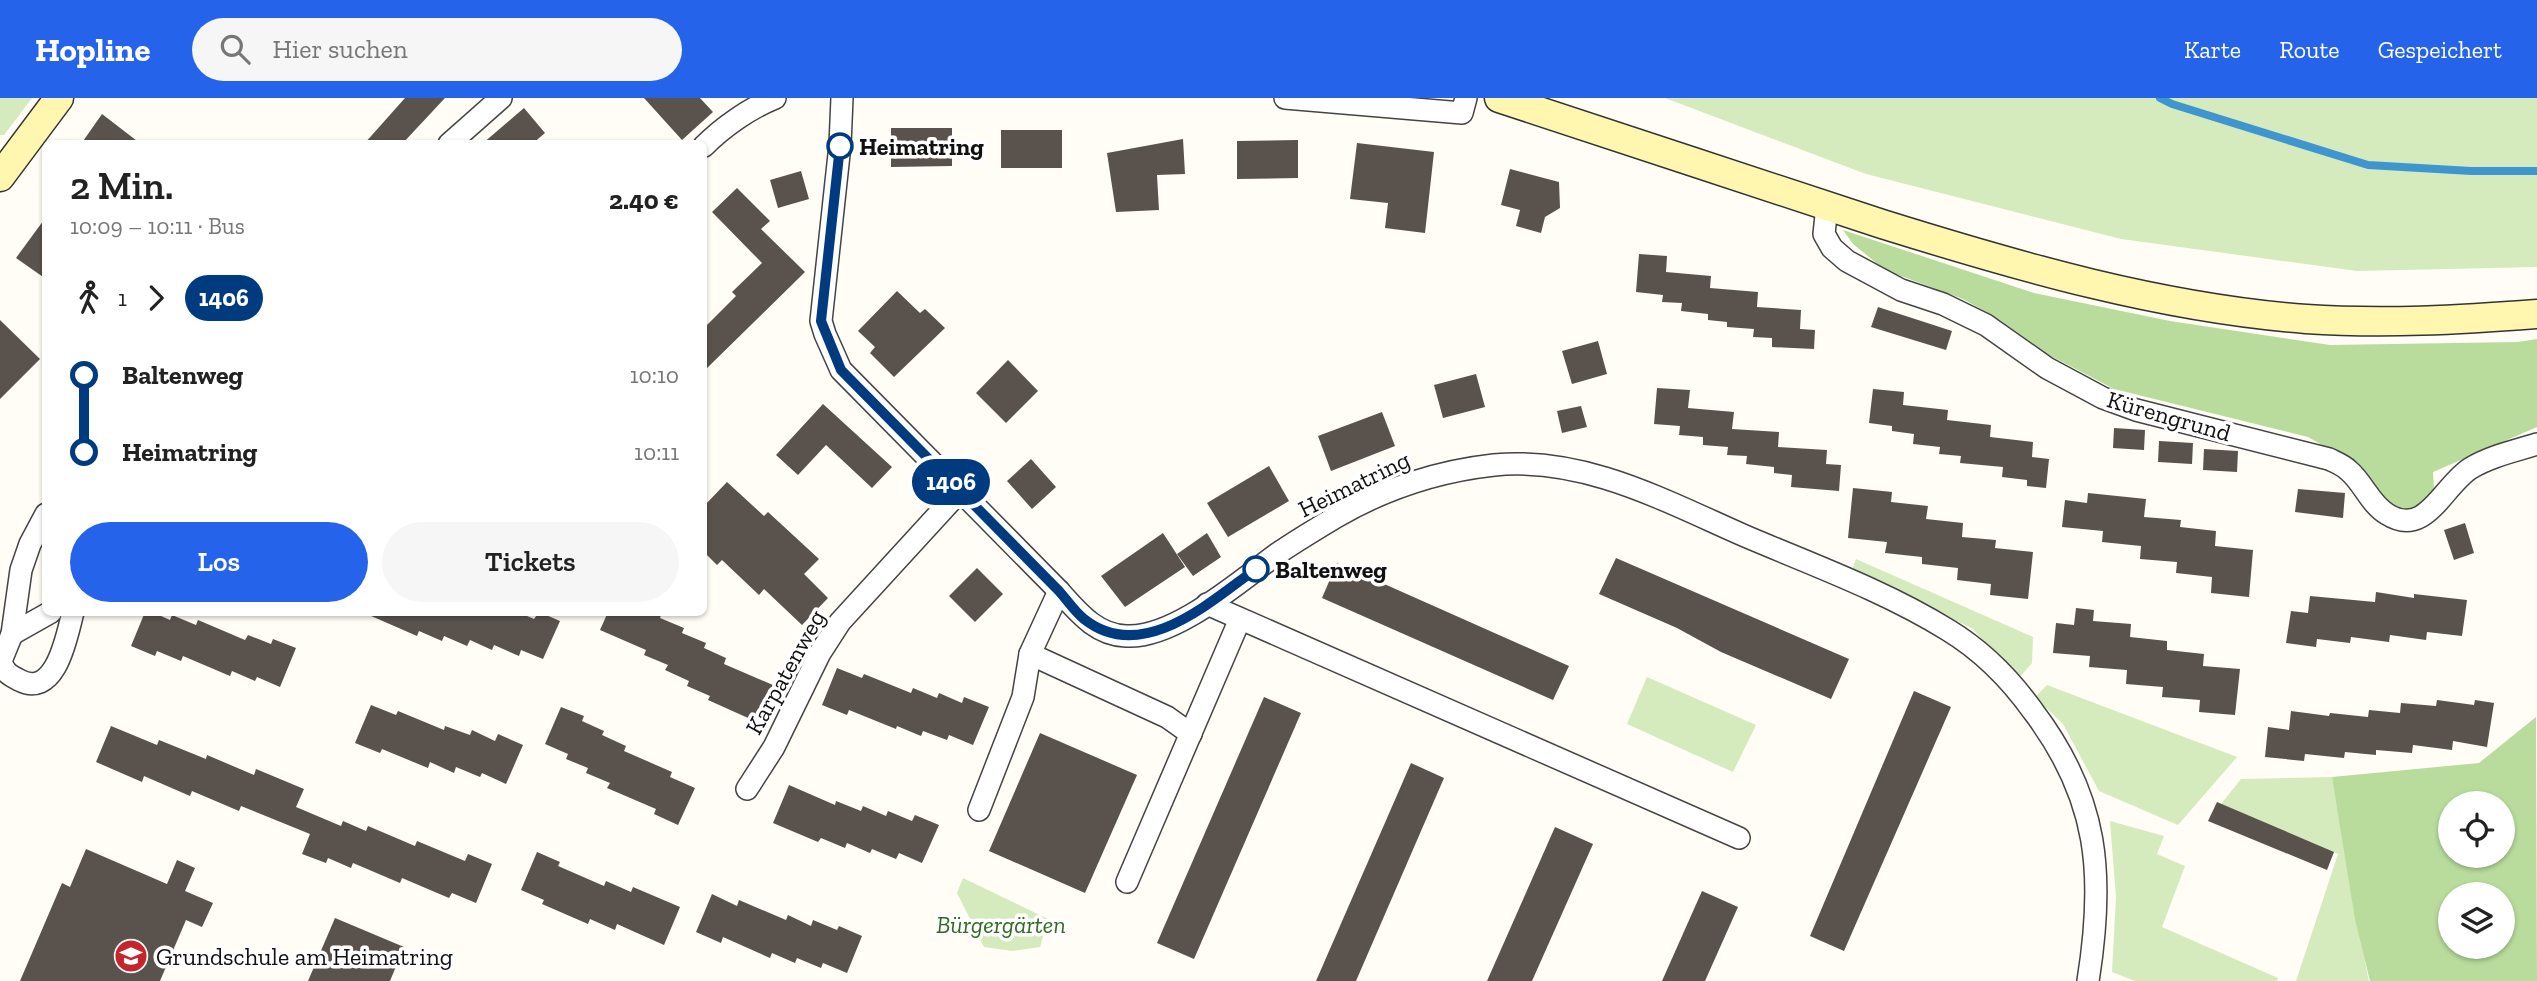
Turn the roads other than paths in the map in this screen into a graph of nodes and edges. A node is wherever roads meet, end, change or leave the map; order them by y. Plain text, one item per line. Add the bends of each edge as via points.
1 (59, 98) edge
2 (501, 98) edge
3 (775, 98) edge
4 (842, 98) edge
5 (1285, 98) edge
6 (1466, 98) edge
7 (1499, 98) edge
8 (1544, 98) edge
9 (454, 140) edge
10 (707, 143) edge
11 (1657, 148) junction
12 (0, 177) edge
13 (1827, 206) junction
14 (2537, 314) edge
15 (2537, 444) edge
16 (960, 491) junction
17 (42, 522) edge
18 (1059, 591) junction
19 (1207, 604) junction
20 (44, 616) edge
21 (72, 616) edge
22 (1240, 619) junction
23 (12, 634) junction
24 (1030, 654) junction
25 (1191, 733) junction
26 (747, 789) dead end
27 (979, 810) dead end
28 (1739, 838) dead end
29 (1127, 882) dead end
30 (2088, 981) edge

1 - 12 main road
2 - 9 street
3 - 10 street
4 - 16 street, Heimatring via 821,321 841,370
5 - 6 street via 1462,113
7 - 11 main road
8 - 11 main road
11 - 13 main road
13 - 14 main road via 1981,255 2103,287 2229,310 2307,319 2449,321
13 - 15 street, Kürengrund via 1824,234 1847,261 1986,326 2047,368 2103,398 2329,459 2348,470 2379,508 2399,520 2421,518 2470,468
16 - 18 street, Heimatring
16 - 26 street, Karpatenweg via 840,622
17 - 23 street via 21,570
18 - 19 street, Heimatring via 1083,619 1122,636 1171,626
18 - 24 street
19 - 22 street
19 - 30 street, Heimatring via 1339,515 1435,474 1546,464 1620,482 1931,620 1969,645 2017,688 2056,741 2080,790 2090,824 2096,932
20 - 23 street
21 - 23 street via 52,674 35,683 24,683 3,668 1,661
22 - 25 street
22 - 28 street
24 - 25 street via 1167,717
24 - 27 street via 1023,696
25 - 29 street

